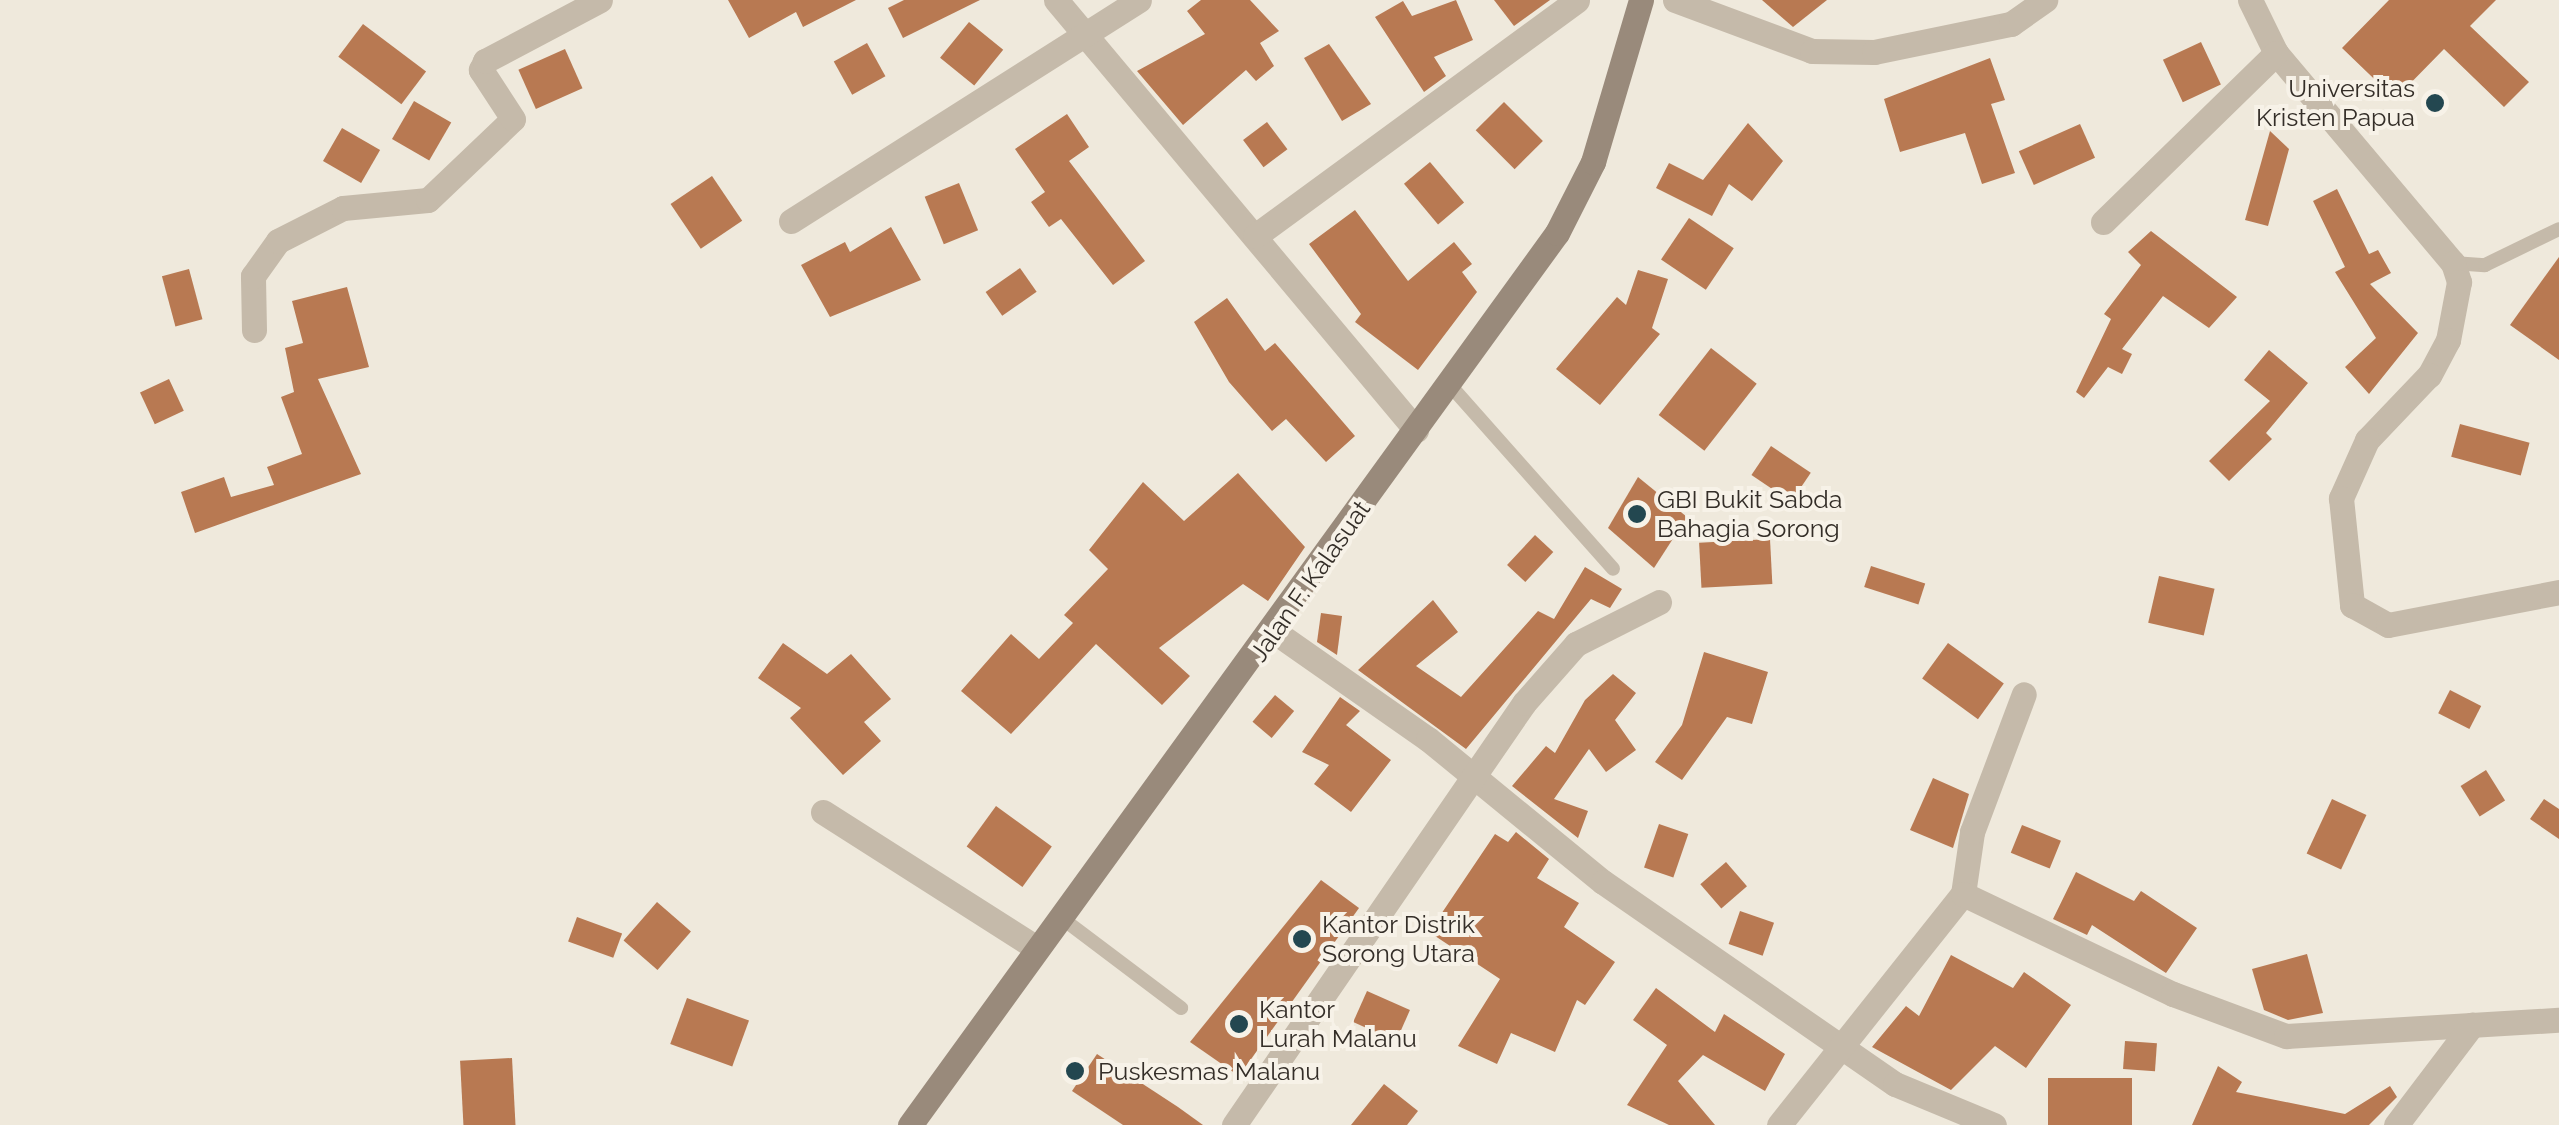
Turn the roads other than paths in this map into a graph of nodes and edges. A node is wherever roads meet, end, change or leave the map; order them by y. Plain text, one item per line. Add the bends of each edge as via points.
1 (600, 0) edge
2 (1056, 0) edge
3 (1139, 0) edge
4 (1577, 0) edge
5 (1641, 0) edge
6 (1675, 0) edge
7 (2044, 0) edge
8 (2250, 0) edge
9 (1084, 35) junction
10 (2276, 53) junction
11 (791, 221) dead end
12 (2103, 222) dead end
13 (2559, 229) edge
14 (1254, 236) junction
15 (2453, 263) junction
16 (254, 330) dead end
17 (1449, 384) junction
18 (1416, 430) junction
19 (1613, 568) dead end
20 (2559, 592) edge
21 (1660, 602) dead end
22 (1275, 632) junction
23 (2024, 694) dead end
24 (1478, 778) junction
25 (823, 812) dead end
26 (1963, 894) junction
27 (1058, 916) junction
28 (1034, 946) junction
29 (1180, 1008) dead end
30 (2559, 1020) edge
31 (2472, 1025) junction
32 (1837, 1044) junction
33 (910, 1125) edge
34 (1234, 1125) edge
35 (1780, 1125) edge
36 (1994, 1125) edge
37 (2396, 1125) edge

1 - 16 street via 485,61 481,70 513,119 428,200 343,208 278,241 253,276
2 - 9 street
3 - 9 street
4 - 14 street
5 - 17 street, Jalan F. Kalasuat via 1577,199
6 - 7 street via 1812,51 1874,52 2011,24
8 - 10 street
9 - 11 street
9 - 14 street
10 - 12 street
10 - 15 street
13 - 15 lane via 2485,265
14 - 18 street
15 - 20 street via 2460,305 2448,340 2429,376 2367,440 2341,498 2352,605 2388,625
17 - 18 street, Jalan F. Kalasuat
17 - 19 lane
18 - 22 street, Jalan F. Kalasuat
21 - 24 street via 1576,644 1524,703
22 - 24 street
22 - 27 street, Jalan F. Kalasuat
23 - 26 street via 1972,832
24 - 32 street via 1603,882
24 - 34 street
25 - 28 street
26 - 31 street via 2266,1031 2324,1038
26 - 32 street
27 - 28 street, Jalan F. Kalasuat
27 - 29 lane
28 - 33 street, Jalan F. Kalasuat
30 - 31 street
31 - 37 street
32 - 35 street
32 - 36 street via 1894,1084

